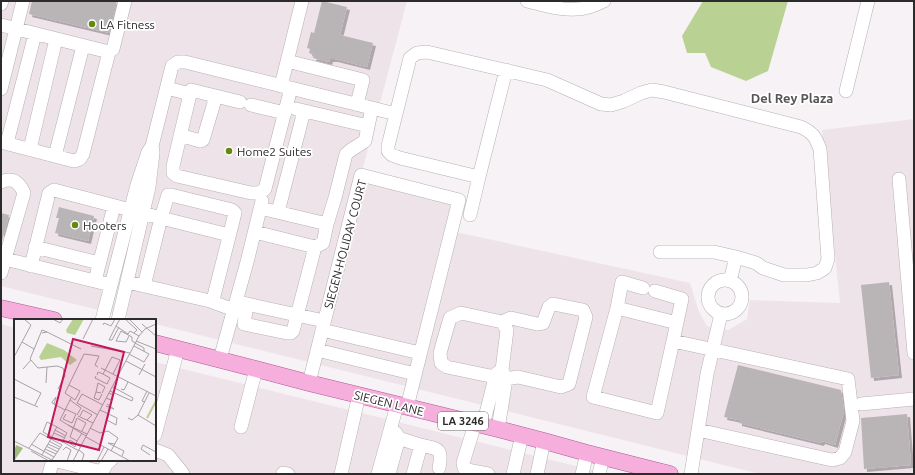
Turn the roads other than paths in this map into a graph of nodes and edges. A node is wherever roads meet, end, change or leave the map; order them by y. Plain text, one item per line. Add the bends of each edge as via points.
1 (2, 1) edge
2 (23, 1) edge
3 (125, 1) edge
4 (302, 1) edge
5 (527, 1) edge
6 (604, 1) edge
7 (868, 1) edge
8 (1, 4) edge
9 (1, 25) edge
10 (16, 29) junction
11 (35, 34) junction
12 (56, 39) junction
13 (83, 46) junction
14 (109, 52) junction
15 (287, 61) junction
16 (506, 70) junction
17 (286, 87) junction
18 (167, 88) junction
19 (1, 89) edge
20 (846, 91) dead end
21 (190, 94) junction
22 (216, 96) junction
23 (357, 104) junction
24 (372, 108) junction
25 (286, 110) junction
26 (304, 111) junction
27 (396, 114) junction
28 (368, 126) junction
29 (180, 135) junction
30 (4, 143) edge
31 (30, 149) junction
32 (55, 156) junction
33 (479, 177) junction
34 (899, 179) dead end
35 (1, 182) edge
36 (265, 188) junction
37 (114, 206) junction
38 (260, 208) junction
39 (136, 212) junction
40 (278, 212) junction
41 (470, 215) dead end
42 (160, 218) junction
43 (327, 224) junction
44 (255, 232) junction
45 (230, 235) junction
46 (35, 247) junction
47 (316, 247) junction
48 (660, 252) dead end
49 (736, 257) junction
50 (3, 258) edge
51 (99, 263) junction
52 (30, 266) junction
53 (1, 273) edge
54 (94, 281) junction
55 (730, 281) junction
56 (127, 282) junction
57 (111, 285) junction
58 (144, 286) junction
59 (210, 301) junction
60 (239, 306) junction
61 (1, 308) edge
62 (617, 308) junction
63 (721, 314) junction
64 (298, 315) junction
65 (50, 319) edge
66 (102, 319) edge
67 (118, 319) edge
68 (502, 322) junction
69 (677, 323) junction
70 (323, 325) junction
71 (673, 341) junction
72 (156, 343) edge
73 (178, 349) junction
74 (713, 349) junction
75 (317, 350) junction
76 (914, 352) edge
77 (420, 353) junction
78 (220, 359) junction
79 (256, 368) junction
80 (415, 374) junction
81 (501, 376) junction
82 (309, 383) junction
83 (359, 395) junction
84 (914, 399) edge
85 (861, 404) dead end
86 (402, 406) junction
87 (485, 426) junction
88 (240, 427) dead end
89 (698, 430) junction
90 (156, 432) edge
91 (395, 434) junction
92 (522, 435) junction
93 (544, 440) junction
94 (421, 445) junction
95 (156, 450) edge
96 (587, 453) junction
97 (603, 457) junction
98 (53, 461) edge
99 (57, 461) edge
100 (110, 461) edge
101 (439, 468) dead end
102 (641, 471) edge
103 (102, 473) edge
104 (665, 473) edge
105 (49, 474) edge
106 (182, 474) edge
107 (282, 474) edge
108 (288, 474) edge
109 (341, 474) edge
110 (378, 474) edge
111 (389, 474) edge
112 (413, 474) edge
113 (488, 474) edge
114 (513, 474) edge
115 (537, 474) edge
116 (582, 474) edge
117 (599, 474) edge
118 (691, 474) edge

1 - 8 street
2 - 10 street
3 - 14 street via 113,49
4 - 15 street
5 - 6 street via 561,9 577,9
7 - 20 street
9 - 10 street
10 - 11 street
10 - 19 street
11 - 12 street
11 - 30 street
12 - 13 street
12 - 31 street
13 - 14 street
13 - 32 street
14 - 32 street via 83,154 80,159 74,161
15 - 17 street
15 - 23 street via 363,80
16 - 27 street via 427,52 417,53 410,58
16 - 33 street
16 - 49 street via 547,80 601,104 611,105 652,90 810,131 820,149 828,259 825,268 807,275 784,275
17 - 18 street via 178,62 172,66
17 - 23 street
17 - 25 street
18 - 21 street
18 - 39 street via 152,146 149,187
21 - 22 street via 191,90
21 - 29 street
22 - 25 street
22 - 29 street via 203,140
23 - 24 street
24 - 27 street
24 - 28 street
25 - 26 street
25 - 36 street
26 - 28 street
26 - 40 street
27 - 33 street via 388,146 388,151 392,155
28 - 43 street via 365,141 346,154
29 - 36 street via 173,166 173,173 177,176 251,193 259,193
30 - 31 street
31 - 32 street
33 - 41 street
34 - 76 street
35 - 50 street via 14,180 24,193
36 - 38 street
37 - 39 street
37 - 46 street via 54,190 49,193
37 - 51 street
38 - 40 street
38 - 44 street
39 - 42 street
39 - 56 street
39 - 57 street
40 - 43 street
42 - 45 street
42 - 45 street via 168,195 171,195 232,210 235,213
42 - 58 street
43 - 47 street via 323,243
44 - 47 street
44 - 60 street
45 - 59 street via 214,296
46 - 51 street
46 - 52 street
47 - 64 street
48 - 49 street via 714,252
49 - 55 street
50 - 52 street
50 - 53 street
51 - 54 street
52 - 54 street
54 - 57 street
55 - 63 street via 739,288 742,299 732,313
55 - 63 street via 719,281 708,293 709,304
56 - 58 street
56 - 67 street
57 - 66 street
58 - 59 street
59 - 60 street
60 - 64 street
60 - 64 street via 244,324 287,333 293,331
60 - 78 street
61 - 65 main road
62 - 69 street
62 - 69 street via 622,282 682,298
62 - 71 street via 593,397 658,413
63 - 74 street
64 - 70 street
68 - 81 street via 507,330
68 - 81 street via 461,313 450,318 440,353 441,363 447,367
68 - 81 street via 511,318 543,323 548,307 553,304 583,310 586,317 569,384 561,387 518,377
69 - 71 street
70 - 75 street, SIEGEN-HOLIDAY COURT
70 - 77 street
70 - 77 street, SIEGEN-HOLIDAY COURT via 361,175 459,200
71 - 74 street
72 - 73 main road, SIEGEN LANE / LA 3246
73 - 78 main road, SIEGEN LANE / LA 3246
73 - 90 street
74 - 89 street
74 - 89 street via 848,379 853,421 845,452 840,458 832,460
75 - 80 street
75 - 82 street, SIEGEN-HOLIDAY COURT
77 - 80 street, SIEGEN-HOLIDAY COURT
78 - 79 main road, SIEGEN LANE / LA 3246
79 - 82 main road, SIEGEN LANE / LA 3246
79 - 88 street
80 - 86 street, SIEGEN-HOLIDAY COURT
81 - 87 street
82 - 83 main road, SIEGEN LANE / LA 3246
83 - 86 main road, SIEGEN LANE / LA 3246
83 - 109 street
84 - 85 street
86 - 87 main road, SIEGEN LANE / LA 3246
86 - 91 street, SIEGEN-HOLIDAY COURT
87 - 92 main road, SIEGEN LANE / LA 3246
87 - 113 street via 463,463 466,470
89 - 118 street
91 - 94 street
91 - 110 street
91 - 111 street
92 - 93 main road, SIEGEN LANE / LA 3246
92 - 114 street
93 - 96 main road, SIEGEN LANE / LA 3246
93 - 115 street
94 - 101 street via 434,447 438,451 441,461
94 - 112 street
95 - 106 street via 168,455
96 - 97 main road, SIEGEN LANE / LA 3246
96 - 116 street
97 - 102 main road, SIEGEN LANE / LA 3246
97 - 117 street
98 - 105 street
99 - 103 street
100 - 103 street
102 - 104 main road, SIEGEN LANE / LA 3246
107 - 108 street

